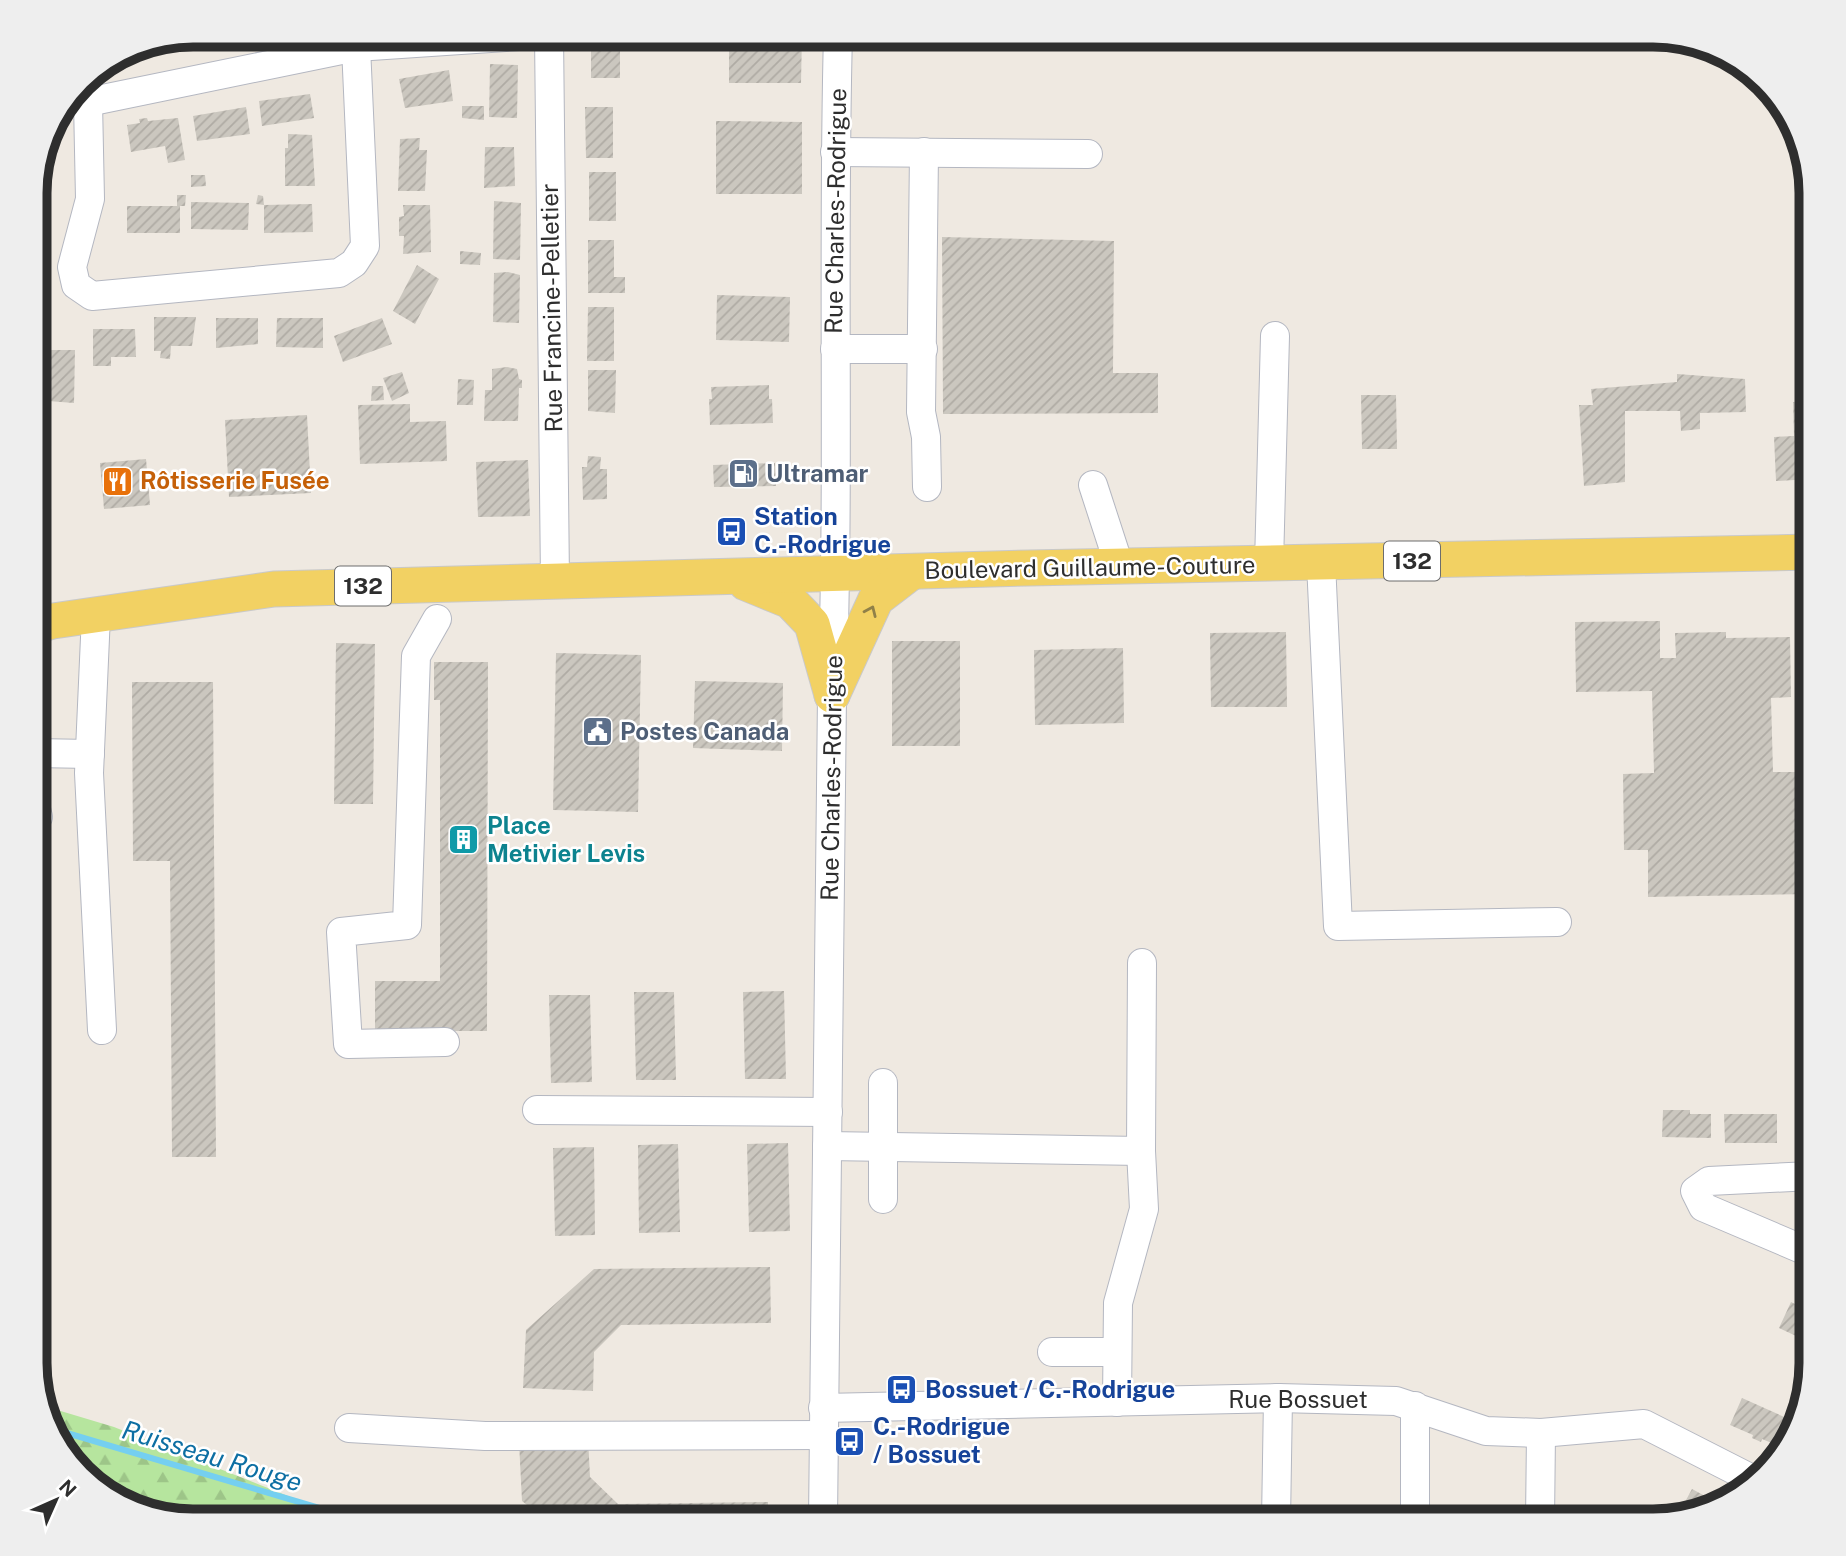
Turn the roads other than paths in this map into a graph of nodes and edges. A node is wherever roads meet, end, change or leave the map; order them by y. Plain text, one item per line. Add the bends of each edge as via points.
1 (356, 47) edge
2 (351, 48) edge
3 (549, 48) edge
4 (838, 48) edge
5 (89, 91) edge
6 (85, 96) edge
7 (835, 152) junction
8 (924, 152) junction
9 (1088, 154) dead end
10 (1275, 336) dead end
11 (835, 349) junction
12 (923, 349) junction
13 (1093, 485) dead end
14 (928, 487) dead end
15 (1799, 552) edge
16 (1321, 563) junction
17 (1269, 564) junction
18 (1120, 568) junction
19 (910, 573) junction
20 (836, 575) junction
21 (731, 577) junction
22 (555, 581) junction
23 (96, 615) junction
24 (437, 619) dead end
25 (48, 624) edge
26 (832, 695) junction
27 (48, 753) edge
28 (90, 754) junction
29 (1557, 922) dead end
30 (1142, 962) dead end
31 (102, 1030) dead end
32 (445, 1042) dead end
33 (883, 1083) dead end
34 (537, 1110) dead end
35 (828, 1112) junction
36 (827, 1146) junction
37 (883, 1147) junction
38 (1141, 1151) junction
39 (1799, 1177) edge
40 (883, 1199) dead end
41 (1799, 1248) edge
42 (1052, 1352) dead end
43 (1117, 1352) junction
44 (1278, 1398) junction
45 (1117, 1402) junction
46 (1415, 1406) junction
47 (823, 1421) junction
48 (349, 1428) dead end
49 (1541, 1433) junction
50 (1745, 1476) edge
51 (823, 1509) edge
52 (1276, 1509) edge
53 (1415, 1509) edge
54 (1540, 1509) edge

1 - 6 street via 365,246 354,263 339,273 92,296 76,285 72,267 90,199
2 - 5 street
3 - 22 street, Rue Francine-Pelletier
4 - 7 street, Rue Charles-Rodrigue
7 - 8 street
7 - 11 street, Rue Charles-Rodrigue
8 - 9 street
8 - 12 street
10 - 17 street
11 - 12 street
11 - 20 street, Rue Charles-Rodrigue
12 - 14 street via 921,412
13 - 18 street
15 - 16 main road, Boulevard Guillaume-Couture / 132
16 - 17 main road, Boulevard Guillaume-Couture / 132
16 - 29 street via 1338,926
17 - 18 main road, Boulevard Guillaume-Couture / 132
18 - 19 main road, Boulevard Guillaume-Couture / 132
19 - 20 main road, Boulevard Guillaume-Couture / 132
26 -> 19 main road via 876,599
20 - 21 main road, Boulevard Guillaume-Couture / 132
20 - 26 street, Rue Charles-Rodrigue
21 - 22 main road, Boulevard Guillaume-Couture / 132
21 - 26 main road via 790,601 812,624
22 - 23 main road, Boulevard Guillaume-Couture / 132 via 274,589
23 - 25 main road, Boulevard Guillaume-Couture / 132
23 - 28 street
24 - 32 street via 416,656 407,925 341,932 348,1044
26 - 35 street, Rue Charles-Rodrigue
27 - 28 street
28 - 31 street
30 - 38 street
33 - 37 street
34 - 35 street
35 - 36 street, Rue Charles-Rodrigue
36 - 37 street
36 - 47 street, Rue Charles-Rodrigue
37 - 38 street
37 - 40 street
38 - 43 street via 1144,1209 1118,1303
39 - 41 street via 1709,1181 1695,1191 1703,1208
42 - 43 street
43 - 45 street
44 - 45 street, Rue Bossuet
44 - 46 street, Rue Bossuet via 1396,1401
44 - 52 street
45 - 47 street, Rue Bossuet
46 - 49 street, Rue Bossuet via 1486,1431
46 - 53 street
47 - 48 street, Rue Bossuet via 485,1436
47 - 51 street, Rue Charles-Rodrigue
49 - 50 street, Rue Bossuet via 1644,1424
49 - 54 street

